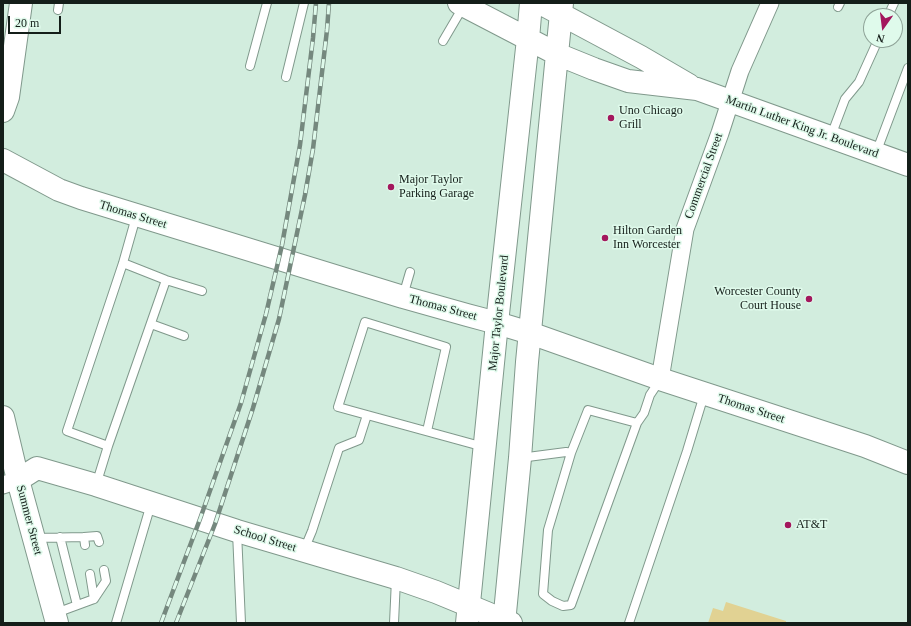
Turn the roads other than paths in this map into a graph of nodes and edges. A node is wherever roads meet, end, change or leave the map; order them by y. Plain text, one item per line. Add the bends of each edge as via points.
1 (21, 3) edge
2 (267, 3) edge
3 (304, 3) edge
4 (530, 3) edge
5 (540, 3) edge
6 (770, 3) edge
7 (461, 4) edge
8 (561, 9) edge
9 (528, 39) junction
10 (443, 41) dead end
11 (874, 48) edge
12 (557, 54) junction
13 (250, 66) dead end
14 (908, 68) edge
15 (286, 77) dead end
16 (696, 90) junction
17 (730, 101) junction
18 (3, 111) edge
19 (831, 137) junction
20 (876, 154) junction
21 (3, 160) edge
22 (908, 165) edge
23 (137, 216) junction
24 (123, 263) junction
25 (410, 272) dead end
26 (166, 280) junction
27 (202, 291) dead end
28 (403, 298) junction
29 (497, 323) junction
30 (151, 324) junction
31 (530, 333) junction
32 (184, 336) dead end
33 (660, 379) junction
34 (705, 394) junction
35 (367, 415) junction
36 (3, 417) edge
37 (637, 423) junction
38 (427, 431) junction
39 (108, 446) junction
40 (485, 447) junction
41 (571, 453) junction
42 (520, 458) junction
43 (908, 463) edge
44 (11, 482) edge
45 (96, 485) junction
46 (151, 503) junction
47 (237, 531) junction
48 (60, 537) junction
49 (34, 538) junction
50 (99, 542) dead end
51 (304, 551) junction
52 (104, 570) dead end
53 (90, 574) dead end
54 (396, 578) junction
55 (94, 599) junction
56 (77, 605) junction
57 (468, 615) edge
58 (56, 618) edge
59 (507, 622) edge
60 (116, 623) edge
61 (241, 623) edge
62 (394, 623) edge
63 (630, 623) edge

1 - 18 main road via 8,97
2 - 13 lane
3 - 15 lane
4 - 9 main road, Major Taylor Boulevard
5 - 8 main road, Martin Luther King Jr. Boulevard
6 - 17 street, Commercial Street via 740,71
7 - 9 main road, Martin Luther King Jr. Boulevard
7 - 10 lane
8 - 12 main road
8 - 16 main road, Martin Luther King Jr. Boulevard
9 - 12 main road, Martin Luther King Jr. Boulevard
9 - 29 main road, Major Taylor Boulevard
11 - 19 lane via 859,82 845,99
12 - 16 main road, Martin Luther King Jr. Boulevard via 628,82
12 - 31 main road
14 - 20 lane
16 - 17 main road, Martin Luther King Jr. Boulevard
17 - 19 main road, Martin Luther King Jr. Boulevard
17 - 33 street, Commercial Street via 685,229
19 - 20 main road, Martin Luther King Jr. Boulevard
20 - 22 main road, Martin Luther King Jr. Boulevard
21 - 23 main road, Thomas Street via 59,190
23 - 24 lane
23 - 28 main road, Thomas Street
24 - 26 lane
24 - 39 lane via 67,431
25 - 28 lane
26 - 27 lane
26 - 30 lane
28 - 29 main road, Thomas Street
29 - 31 main road, Thomas Street
29 - 40 main road, Major Taylor Boulevard
30 - 32 lane
30 - 39 lane
31 - 33 main road, Thomas Street
31 - 42 main road
33 - 34 main road, Thomas Street
33 - 37 lane
34 - 43 main road, Thomas Street via 865,446
34 - 63 lane
35 - 38 lane
35 - 38 lane via 338,407 366,322 446,347
35 - 51 lane via 359,440 339,448
36 - 44 main road, Summer Street
37 - 41 lane via 588,410
37 - 41 lane via 571,605 563,606 543,594 548,530
38 - 40 lane
39 - 45 lane
40 - 57 main road, Major Taylor Boulevard
41 - 42 lane
42 - 59 main road
44 - 45 main road, School Street via 38,468
44 - 49 main road, Summer Street
45 - 46 main road, School Street
46 - 47 main road, School Street
46 - 60 lane
47 - 51 main road, School Street
47 - 61 lane
48 - 49 lane
48 - 50 lane via 84,541 97,536
48 - 56 lane
49 - 58 main road, Summer Street
51 - 54 main road, School Street
52 - 55 lane via 106,581
53 - 55 lane
54 - 57 main road, School Street via 436,592
54 - 62 lane
55 - 56 lane
56 - 58 lane
57 - 59 main road, School Street

